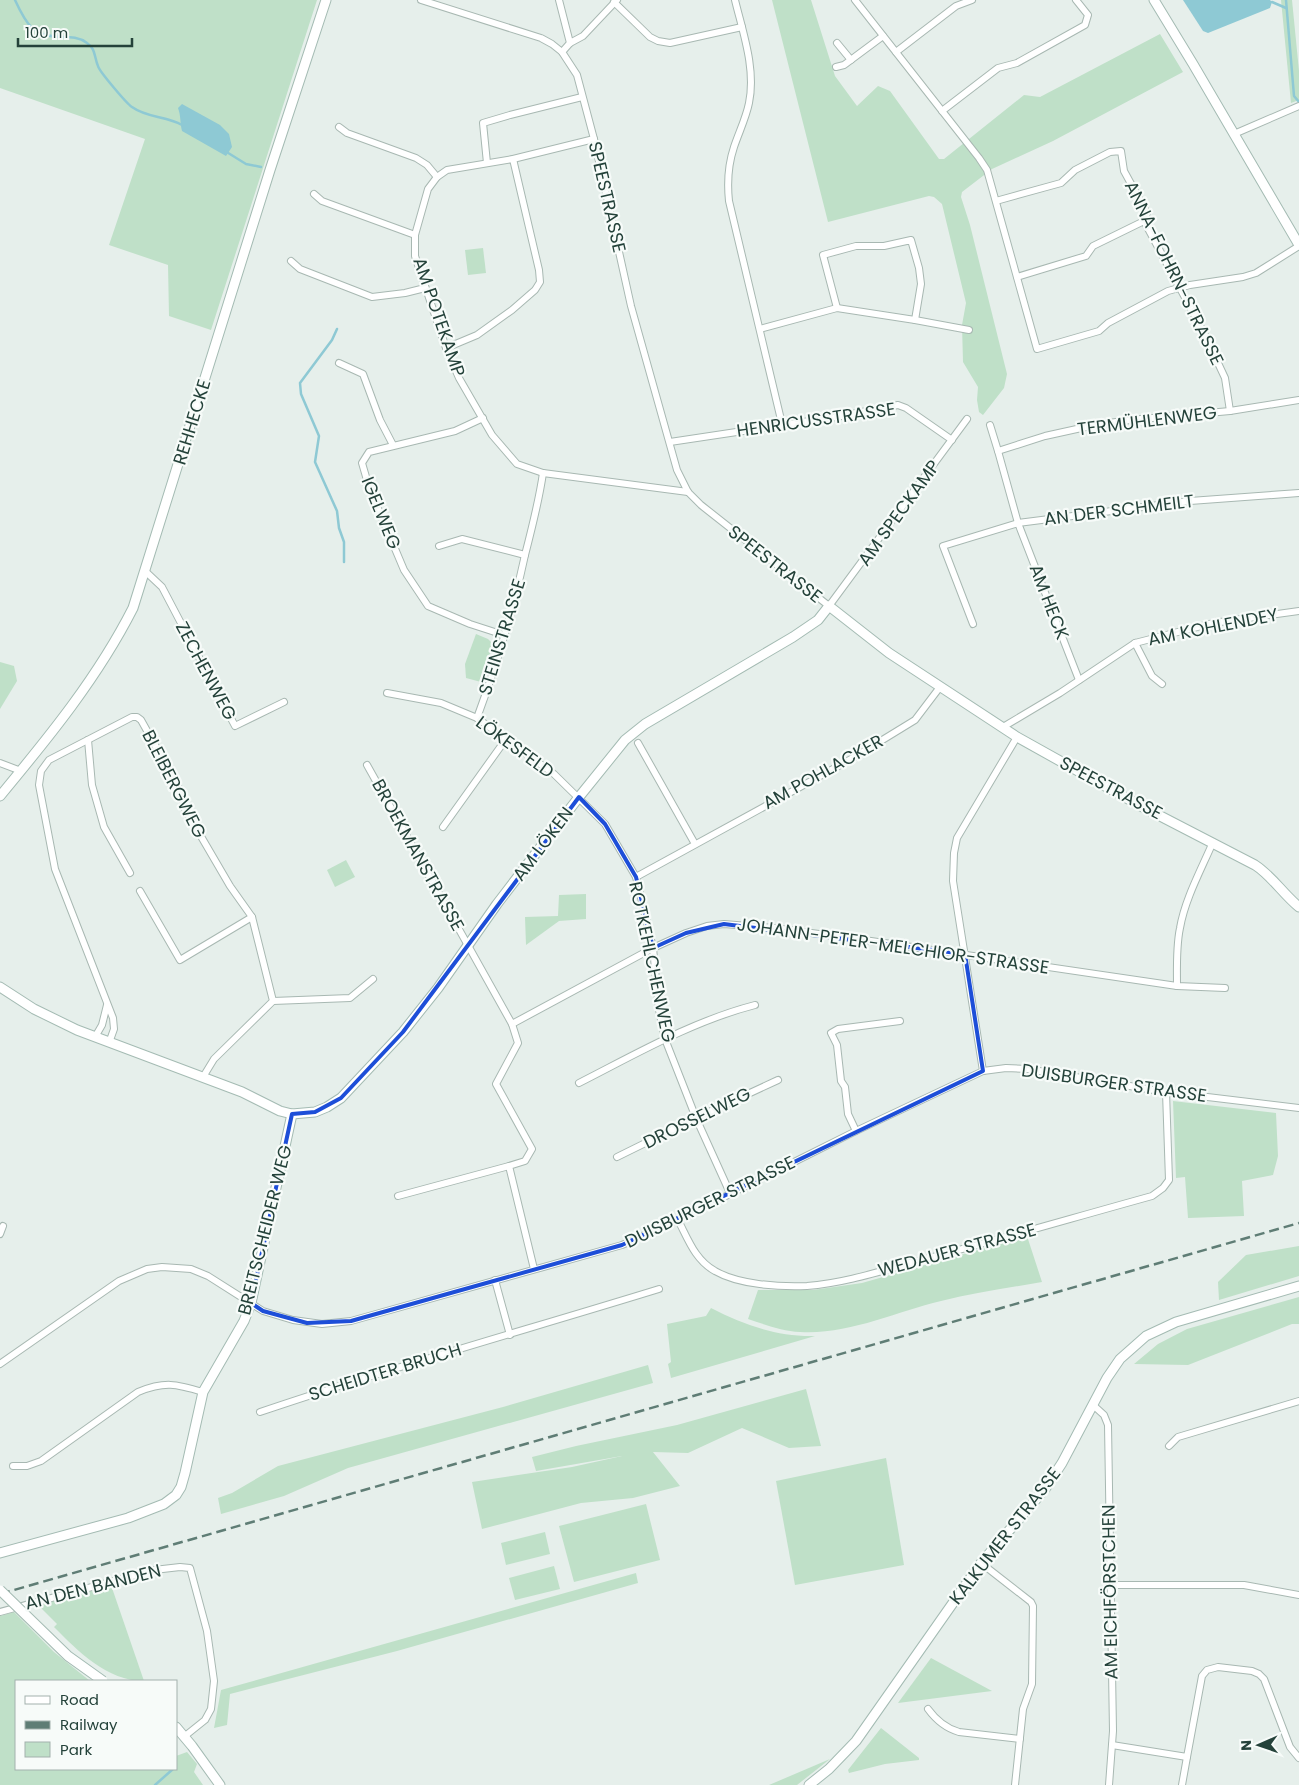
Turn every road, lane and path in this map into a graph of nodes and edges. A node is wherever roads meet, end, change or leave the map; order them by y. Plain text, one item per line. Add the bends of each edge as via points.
1 (326, 0) edge
2 (330, 0) edge
3 (421, 0) edge
4 (559, 0) edge
5 (735, 0) edge
6 (855, 0) edge
7 (972, 0) edge
8 (1076, 0) edge
9 (1154, 0) edge
10 (429, 1) edge
11 (616, 1) edge
12 (322, 17) junction
13 (742, 27) junction
14 (883, 36) junction
15 (837, 42) dead end
16 (570, 43) junction
17 (562, 52) junction
18 (896, 52) junction
19 (851, 60) junction
20 (836, 67) dead end
21 (582, 96) junction
22 (1297, 107) edge
23 (942, 111) junction
24 (339, 127) dead end
25 (1234, 134) junction
26 (594, 139) junction
27 (513, 158) junction
28 (487, 163) junction
29 (437, 177) junction
30 (314, 194) dead end
31 (996, 201) junction
32 (1144, 221) junction
33 (415, 235) junction
34 (1299, 245) edge
35 (291, 262) dead end
36 (1017, 277) junction
37 (425, 288) junction
38 (1180, 288) junction
39 (837, 308) junction
40 (916, 320) junction
41 (760, 330) junction
42 (969, 330) dead end
43 (446, 348) junction
44 (339, 363) dead end
45 (1299, 400) edge
46 (1230, 411) junction
47 (483, 418) junction
48 (967, 418) dead end
49 (782, 424) junction
50 (990, 425) dead end
51 (952, 440) junction
52 (670, 442) junction
53 (393, 446) junction
54 (998, 451) junction
55 (543, 473) junction
56 (688, 492) junction
57 (1299, 493) edge
58 (1018, 523) junction
59 (439, 546) dead end
60 (525, 556) junction
61 (145, 570) junction
62 (829, 606) junction
63 (1299, 611) edge
64 (973, 624) dead end
65 (504, 635) junction
66 (1135, 643) junction
67 (1079, 680) junction
68 (1162, 684) dead end
69 (940, 687) junction
70 (387, 693) dead end
71 (284, 702) dead end
72 (477, 718) junction
73 (1003, 727) junction
74 (1017, 737) junction
75 (506, 739) junction
76 (88, 740) junction
77 (638, 743) dead end
78 (0, 763) edge
79 (367, 765) dead end
80 (21, 771) junction
81 (0, 796) edge
82 (578, 797) junction
83 (443, 827) dead end
84 (1213, 842) junction
85 (695, 844) junction
86 (130, 873) dead end
87 (636, 877) junction
88 (140, 891) dead end
89 (1299, 906) edge
90 (252, 917) junction
91 (469, 946) junction
92 (653, 948) junction
93 (965, 954) junction
94 (372, 979) dead end
95 (1177, 986) junction
96 (0, 987) edge
97 (1225, 988) dead end
98 (273, 1001) junction
99 (107, 1005) junction
100 (755, 1005) dead end
101 (900, 1021) dead end
102 (512, 1024) junction
103 (95, 1037) junction
104 (665, 1039) junction
105 (109, 1043) junction
106 (983, 1071) junction
107 (203, 1077) junction
108 (778, 1080) dead end
109 (579, 1083) dead end
110 (1166, 1092) junction
111 (1299, 1108) edge
112 (292, 1114) junction
113 (696, 1118) junction
114 (856, 1131) junction
115 (617, 1157) dead end
116 (509, 1166) junction
117 (730, 1193) junction
118 (398, 1196) dead end
119 (678, 1220) junction
120 (3, 1226) dead end
121 (0, 1234) edge
122 (534, 1269) junction
123 (495, 1280) junction
124 (1299, 1286) edge
125 (659, 1289) dead end
126 (251, 1304) junction
127 (510, 1335) junction
128 (0, 1364) edge
129 (203, 1392) junction
130 (1299, 1401) edge
131 (1093, 1405) junction
132 (260, 1412) dead end
133 (1169, 1446) dead end
134 (13, 1466) dead end
135 (0, 1553) edge
136 (981, 1563) junction
137 (1110, 1585) junction
138 (0, 1590) edge
139 (1299, 1594) edge
140 (0, 1612) edge
141 (102, 1680) edge
142 (928, 1709) dead end
143 (178, 1729) edge
144 (185, 1736) junction
145 (1020, 1740) junction
146 (1112, 1744) junction
147 (1187, 1757) junction
148 (1299, 1758) edge
149 (220, 1785) edge
150 (809, 1785) edge
151 (1015, 1785) edge
152 (1109, 1785) edge
153 (1182, 1785) edge

1 - 12 street, REHHECKE
2 - 12 street, REHHECKE
3 - 10 street
4 - 16 street
5 - 13 street
6 - 14 street
7 - 18 street via 956,6
8 - 23 street via 1088,15 1085,25 1017,63 998,68
9 - 25 street
10 - 17 street via 541,38
11 - 13 street via 650,37 658,41 670,43
11 - 16 street via 583,36
12 - 61 street, REHHECKE via 270,170
13 - 41 street via 752,84 729,168 728,185
14 - 18 street
14 - 19 street
15 - 19 street
16 - 17 street
17 - 21 street, SPEESTRASSE via 577,75
18 - 23 street
19 - 20 street
21 - 26 street, SPEESTRASSE
21 - 28 street via 482,123
22 - 25 street
23 - 31 street via 987,170
24 - 29 street via 416,158
25 - 34 street
26 - 27 street
26 - 52 street, SPEESTRASSE via 631,306
27 - 28 street
27 - 43 street via 540,282 536,290 476,335
28 - 29 street via 447,170
29 - 33 street, AM POTEKAMP via 428,190
30 - 33 street via 322,201
31 - 32 street, ANNA-FOHRN-STRASSE via 1061,183 1075,170 1110,152 1121,151 1124,171 1147,213
31 - 36 street
32 - 36 street via 1093,246 1086,256
32 - 38 street, ANNA-FOHRN-STRASSE
33 - 37 street, AM POTEKAMP via 415,256
34 - 38 street via 1256,273
35 - 37 street via 300,269 372,296
36 - 38 street via 1037,348 1099,331 1168,291
37 - 43 street, AM POTEKAMP
38 - 46 street, ANNA-FOHRN-STRASSE via 1225,378
39 - 40 street
39 - 40 street via 823,254 856,246 884,246 911,240 919,268
39 - 41 street
40 - 42 street
41 - 49 street
43 - 47 street, AM POTEKAMP via 458,378
44 - 53 street via 363,374
45 - 46 street, TERMÜHLENWEG
46 - 54 street, TERMÜHLENWEG via 1095,425
47 - 53 street, IGELWEG via 455,430
47 - 55 street, AM POTEKAMP via 492,435 517,464
48 - 51 street, AM SPECKAMP
49 - 51 street, HENRICUSSTRASSE via 898,405
49 - 52 street, HENRICUSSTRASSE
50 - 54 street
51 - 62 street, AM SPECKAMP
52 - 56 street, SPEESTRASSE via 677,470
53 - 65 street, IGELWEG via 369,452 362,463 404,570 428,606
54 - 58 street
55 - 56 street, AM POTEKAMP
55 - 60 street, STEINSTRASSE
56 - 62 street, SPEESTRASSE
57 - 58 street, AN DER SCHMEILT via 1190,501
58 - 64 street, AN DER SCHMEILT via 943,546
58 - 67 street, AM HECK
59 - 60 street, STEINSTRASSE via 462,539
60 - 65 street, STEINSTRASSE
61 - 71 street, ZECHENWEG via 162,587 235,726
61 - 80 street, REHHECKE via 133,608 117,640
62 - 69 street, SPEESTRASSE via 889,654
62 - 82 street, AM LÖKEN via 818,620 793,637 632,733
63 - 66 street, AM KOHLENDEY via 1213,624
65 - 72 street, STEINSTRASSE
66 - 67 street, AM KOHLENDEY
66 - 68 street via 1152,676
67 - 73 street, AM KOHLENDEY
69 - 73 street, SPEESTRASSE
69 - 85 street, AM POHLACKER via 915,720 853,758
70 - 72 street, LÖKESFELD via 441,703
72 - 75 street, LÖKESFELD
73 - 74 street, SPEESTRASSE
74 - 84 street, SPEESTRASSE
74 - 93 street via 957,838 953,881
75 - 82 street, LÖKESFELD via 554,774
75 - 83 street
76 - 86 street via 92,785 104,827
76 - 90 street, BLEIBERGWEG via 132,717 141,720 178,786 185,809
76 - 99 street, BLEIBERGWEG via 45,764 39,785 55,869
77 - 85 street
78 - 80 street
79 - 91 street, BROEKMANSTRASSE
80 - 81 street, REHHECKE
82 - 87 street, ROTKEHLCHENWEG via 605,824
82 - 91 street, AM LÖKEN
84 - 89 street, SPEESTRASSE via 1267,873
84 - 95 street via 1180,927
85 - 87 street, AM POHLACKER
87 - 92 street, ROTKEHLCHENWEG
88 - 90 street via 180,960
90 - 98 street, BLEIBERGWEG
91 - 102 street, BROEKMANSTRASSE
91 - 112 street, AM LÖKEN via 403,1032 342,1098 315,1112
92 - 93 street, JOHANN-PETER-MELCHIOR-STRASSE via 686,933 724,924
92 - 102 street, JOHANN-PETER-MELCHIOR-STRASSE
92 - 104 street, ROTKEHLCHENWEG
93 - 95 street, JOHANN-PETER-MELCHIOR-STRASSE
93 - 106 street
94 - 98 street via 350,998
95 - 97 street, JOHANN-PETER-MELCHIOR-STRASSE
96 - 103 street via 52,1019
98 - 107 street via 214,1059
99 - 103 street
99 - 105 street, BLEIBERGWEG via 114,1029
100 - 104 street via 727,1012
101 - 114 street via 838,1029 831,1033 837,1046 848,1114
102 - 116 street via 518,1043 496,1084 532,1149 526,1161
103 - 105 street
104 - 109 street
104 - 113 street, ROTKEHLCHENWEG
105 - 107 street
106 - 110 street, DUISBURGER STRASSE via 1027,1069
106 - 114 street, DUISBURGER STRASSE
107 - 112 street via 280,1112
108 - 113 street, DROSSELWEG
110 - 111 street, DUISBURGER STRASSE
110 - 119 street, WEDAUER STRASSE via 1169,1180 1163,1188 1152,1196 978,1245 848,1279 807,1286 777,1286 749,1283 716,1272 703,1263
112 - 126 street, BREITSCHEIDER WEG
113 - 115 street, DROSSELWEG
113 - 117 street, ROTKEHLCHENWEG
114 - 117 street, DUISBURGER STRASSE
116 - 118 street
116 - 122 street
117 - 119 street, DUISBURGER STRASSE
119 - 122 street, DUISBURGER STRASSE via 622,1245
120 - 121 street
122 - 123 street, DUISBURGER STRASSE
123 - 126 street, DUISBURGER STRASSE via 335,1323 293,1320
123 - 127 street
124 - 131 street, KALKUMER STRASSE via 1176,1322 1146,1336 1120,1359
125 - 127 street, SCHEIDTER BRUCH
126 - 128 street, DUISBURGER STRASSE via 208,1276 191,1269 147,1269 119,1281
126 - 129 street, BREITSCHEIDER WEG
127 - 132 street, SCHEIDTER BRUCH via 419,1360
129 - 134 street via 163,1384 138,1392 41,1462
129 - 135 street, BREITSCHEIDER WEG via 183,1480 171,1500 128,1518
130 - 133 street via 1178,1437
131 - 136 street, KALKUMER STRASSE via 1045,1489
131 - 137 street, AM EICHFÖRSTCHEN via 1101,1411 1108,1425
136 - 145 street via 1033,1606 1032,1684 1023,1709
136 - 150 street, KALKUMER STRASSE via 856,1741
137 - 139 street via 1244,1585
137 - 146 street, AM EICHFÖRSTCHEN
138 - 141 street, bridge via 68,1656
140 - 144 street, AN DEN BANDEN via 154,1570 187,1567 192,1572 207,1632 214,1681 211,1709 205,1720
142 - 145 street via 936,1720 950,1729
143 - 144 street
144 - 149 street
145 - 151 street
146 - 147 street
146 - 152 street, AM EICHFÖRSTCHEN
147 - 148 street via 1202,1676 1207,1670 1218,1667 1252,1671 1264,1679 1290,1747
147 - 153 street

